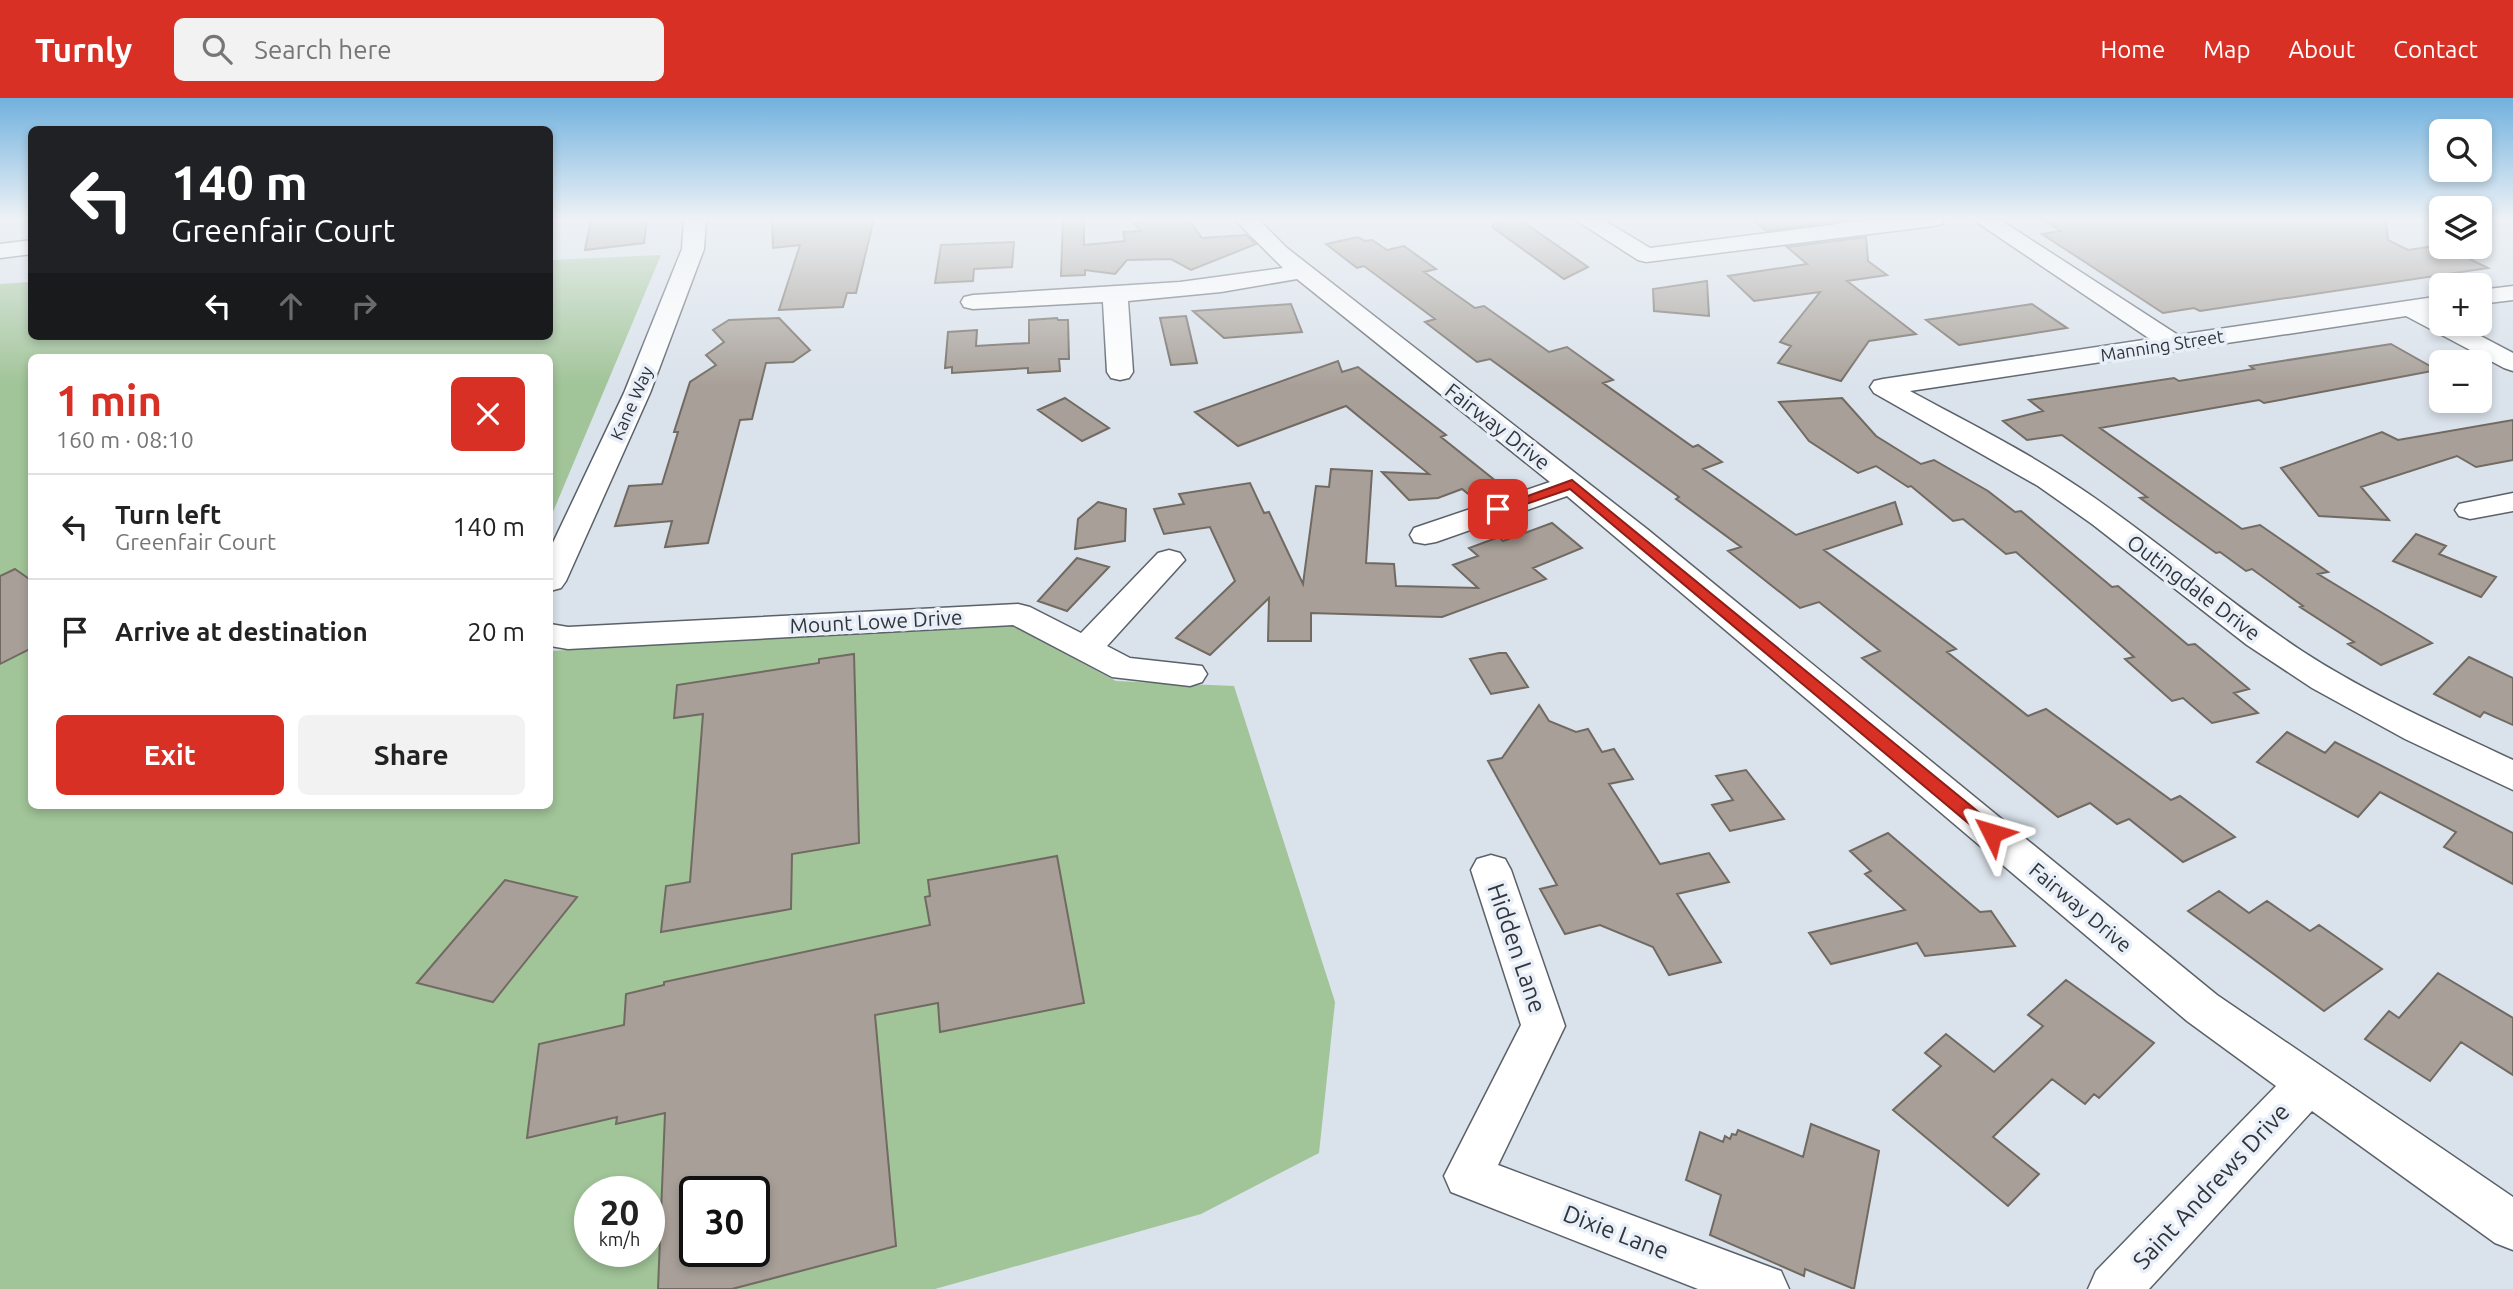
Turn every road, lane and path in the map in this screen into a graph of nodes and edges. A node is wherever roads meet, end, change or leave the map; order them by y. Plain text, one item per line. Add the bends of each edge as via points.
1 (683, 275) edge
2 (1283, 275) edge
3 (1307, 275) edge
4 (2068, 275) edge
5 (1115, 293) junction
6 (2513, 293) edge
7 (2492, 296) edge
8 (973, 302) dead end
9 (2429, 305) edge
10 (2410, 308) junction
11 (2173, 343) junction
12 (2513, 363) edge
13 (1120, 372) dead end
14 (1883, 387) joint
15 (1572, 484) junction
16 (2513, 502) edge
17 (2470, 510) dead end
18 (1425, 535) dead end
19 (1170, 560) dead end
20 (553, 574) edge
21 (553, 636) edge
22 (1085, 649) junction
23 (1190, 674) dead end
24 (2513, 776) edge
25 (1491, 870) dead end
26 (2309, 1083) junction
27 (1468, 1176) joint
28 (2513, 1226) edge
29 (1763, 1289) edge
30 (2114, 1289) edge

1 - 20 street, Kane Way via 637,393
2 - 5 street via 1229,285
3 - 15 street, Fairway Drive
4 - 11 street
5 - 8 street
5 - 13 street
6 - 7 street
9 - 10 street, Manning Street
10 - 11 street, Manning Street
10 - 12 street
11 - 14 street, Manning Street
14 - 24 street, Outingdale Drive via 2064,490 2323,679
15 - 18 street
15 - 26 street, Fairway Drive via 2202,1007
16 - 17 street
19 - 22 street
21 - 22 street, Mount Lowe Drive via 1018,614
22 - 23 street, Mount Lowe Drive via 1124,669
25 - 27 street, Hidden Lane via 1543,1026
26 - 28 street, Fairway Drive
26 - 30 street, Saint Andrews Drive
27 - 29 street, Dixie Lane

